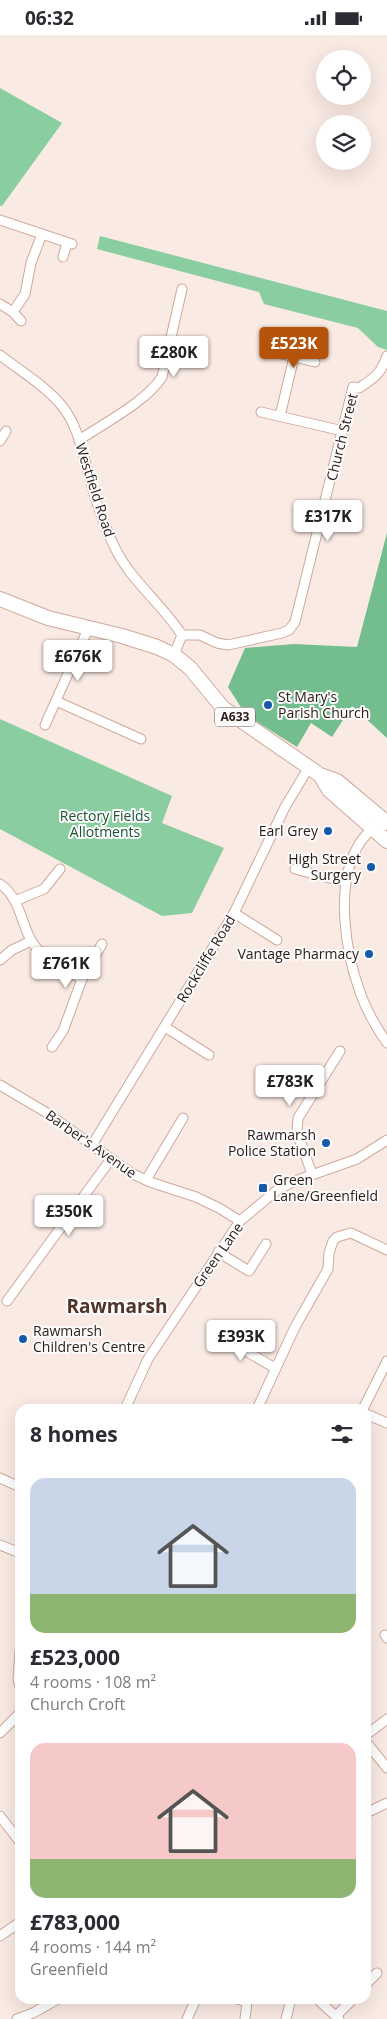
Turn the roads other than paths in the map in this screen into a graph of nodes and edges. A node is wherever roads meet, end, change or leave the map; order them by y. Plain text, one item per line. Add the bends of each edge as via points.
1 (0, 220) edge
2 (42, 234) junction
3 (63, 257) dead end
4 (182, 289) dead end
5 (0, 304) edge
6 (13, 312) junction
7 (21, 321) dead end
8 (278, 353) dead end
9 (0, 355) edge
10 (387, 356) edge
11 (294, 357) junction
12 (314, 362) dead end
13 (261, 412) dead end
14 (280, 416) junction
15 (6, 431) dead end
16 (343, 431) junction
17 (79, 440) junction
18 (0, 441) edge
19 (0, 599) edge
20 (88, 629) junction
21 (182, 635) junction
22 (174, 655) junction
23 (56, 701) junction
24 (45, 725) dead end
25 (141, 739) dead end
26 (314, 771) junction
27 (381, 823) edge
28 (387, 841) edge
29 (60, 869) dead end
30 (295, 869) dead end
31 (345, 882) junction
32 (0, 884) edge
33 (15, 901) junction
34 (234, 913) junction
35 (277, 940) dead end
36 (31, 941) junction
37 (102, 944) dead end
38 (0, 960) edge
39 (82, 979) junction
40 (165, 1027) junction
41 (387, 1043) edge
42 (52, 1047) dead end
43 (340, 1051) dead end
44 (210, 1055) dead end
45 (0, 1085) edge
46 (184, 1118) dead end
47 (387, 1141) edge
48 (92, 1145) junction
49 (111, 1159) junction
50 (312, 1174) junction
51 (146, 1180) junction
52 (240, 1221) junction
53 (266, 1244) dead end
54 (387, 1250) edge
55 (218, 1252) junction
56 (7, 1301) dead end
57 (220, 1336) dead end
58 (387, 1361) edge
59 (275, 1368) junction
60 (127, 1404) edge
61 (259, 1404) edge
62 (366, 1404) edge
63 (371, 1416) edge
64 (387, 1423) edge
65 (0, 1478) edge
66 (15, 1485) edge
67 (0, 1545) edge
68 (15, 1551) edge
69 (15, 1718) edge
70 (387, 1719) edge
71 (371, 1731) edge
72 (0, 1733) edge
73 (371, 1748) edge
74 (387, 1768) edge
75 (387, 1803) edge
76 (371, 1811) edge
77 (0, 1816) edge
78 (15, 1836) edge
79 (15, 1926) edge
80 (0, 1936) edge
81 (377, 1973) dead end
82 (371, 1980) edge
83 (49, 2004) edge
84 (194, 2004) edge
85 (247, 2004) edge
86 (290, 2004) edge
87 (322, 2004) edge
88 (348, 2004) edge
89 (337, 2018) edge
90 (17, 2019) edge
91 (187, 2019) edge
92 (245, 2019) edge
93 (286, 2019) edge

1 - 2 street
2 - 3 street via 69,243
2 - 6 street via 31,263 26,294
4 - 17 street via 162,377 157,385 136,403
5 - 6 street
6 - 7 street
8 - 11 street
9 - 17 street, Westfield Road via 61,404
10 - 16 street, Church Street via 383,369 375,378 359,388 353,387
11 - 12 street
11 - 14 street
13 - 14 street
14 - 16 street
15 - 18 street
16 - 21 street, Church Street via 295,622 289,630 228,645 200,635
17 - 21 street, Westfield Road via 97,504 115,549
19 - 20 main road, A633
20 - 22 main road, A633 via 131,639
20 - 23 street
21 - 22 street
22 - 26 main road, A633 via 223,708
23 - 24 street
23 - 25 street
26 - 27 main road, A633 via 329,790
26 - 34 street, Rockcliffe Road via 285,807
27 - 28 main road, A633
27 - 31 street via 358,845
29 - 33 street via 44,889
30 - 31 street
31 - 41 street via 345,917 353,971 370,1015
32 - 33 street
33 - 36 street
34 - 35 street
34 - 40 street, Rockcliffe Road
36 - 38 street
36 - 39 street via 43,956
37 - 39 street
39 - 42 street via 63,1031
40 - 44 street
40 - 48 street, Rockcliffe Road
43 - 50 street via 298,1118 297,1132
45 - 48 street, Barber's Avenue via 48,1113
46 - 51 street
47 - 50 street, Green Lane via 357,1159
48 - 49 street, Barber's Avenue
49 - 51 street, Barber's Avenue
49 - 56 street
50 - 52 street, Green Lane via 276,1191
51 - 52 street, Barber's Avenue via 196,1197
52 - 55 street, Green Lane
53 - 55 street via 250,1271
54 - 59 street via 351,1233 333,1241 328,1269
55 - 60 street, Green Lane via 148,1359
57 - 59 street
58 - 62 street
59 - 61 street
63 - 64 street
65 - 66 street
67 - 68 street
69 - 72 street
70 - 71 street
73 - 74 street
75 - 76 street
77 - 78 street
79 - 80 street
81 - 82 street
83 - 90 street
84 - 91 street
85 - 92 street
86 - 93 street
87 - 89 street
88 - 89 street

